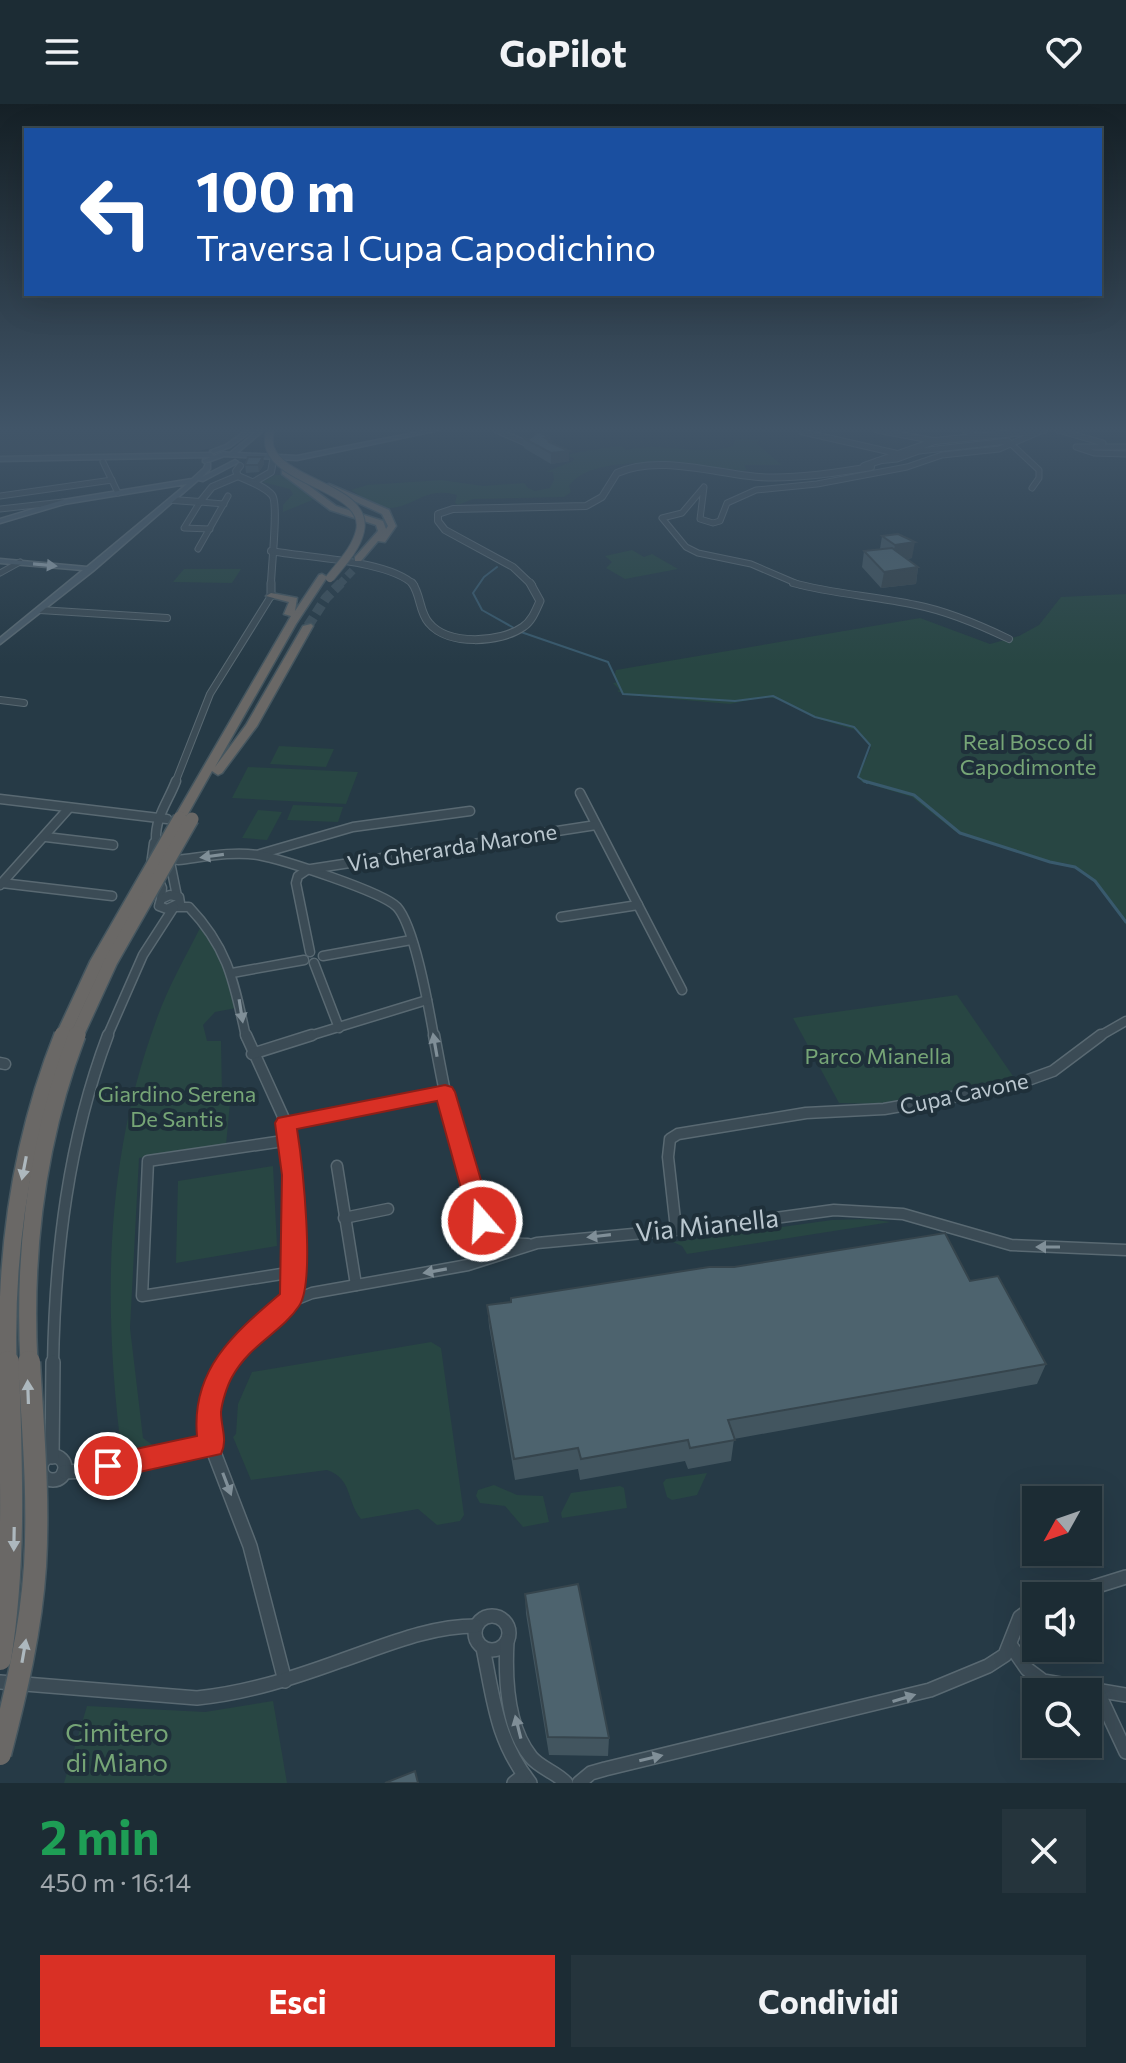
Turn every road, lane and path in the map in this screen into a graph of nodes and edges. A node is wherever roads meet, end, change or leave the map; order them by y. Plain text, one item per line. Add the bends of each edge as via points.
1 (42, 508) edge
2 (163, 508) edge
3 (196, 508) edge
4 (222, 508) edge
5 (277, 508) edge
6 (334, 508) edge
7 (344, 508) edge
8 (353, 508) edge
9 (378, 508) edge
10 (482, 508) edge
11 (686, 508) edge
12 (701, 508) edge
13 (725, 508) edge
14 (0, 521) edge
15 (210, 529) junction
16 (198, 549) dead end
17 (272, 549) junction
18 (291, 553) junction
19 (278, 558) junction
20 (0, 561) edge
21 (20, 562) junction
22 (363, 562) junction
23 (90, 569) junction
24 (0, 573) edge
25 (326, 578) junction
26 (271, 596) junction
27 (40, 610) junction
28 (167, 618) dead end
29 (308, 626) tunnel mouth
30 (1009, 639) dead end
31 (0, 642) edge
32 (0, 700) edge
33 (24, 703) dead end
34 (213, 770) junction
35 (580, 793) dead end
36 (0, 799) edge
37 (167, 804) junction
38 (69, 808) junction
39 (470, 811) dead end
40 (153, 820) junction
41 (178, 822) junction
42 (596, 825) junction
43 (46, 837) junction
44 (155, 841) junction
45 (113, 845) dead end
46 (178, 848) junction
47 (259, 855) junction
48 (171, 857) junction
49 (307, 870) junction
50 (1, 884) edge
51 (112, 896) dead end
52 (161, 903) junction
53 (175, 903) junction
54 (638, 905) junction
55 (561, 917) dead end
56 (161, 921) junction
57 (411, 940) junction
58 (307, 956) junction
59 (323, 956) junction
60 (314, 963) junction
61 (232, 973) junction
62 (682, 990) dead end
63 (427, 1000) junction
64 (1126, 1021) edge
65 (339, 1028) junction
66 (252, 1054) junction
67 (445, 1092) junction
68 (286, 1123) junction
69 (290, 1140) junction
70 (337, 1166) dead end
71 (388, 1209) dead end
72 (344, 1218) junction
73 (676, 1229) junction
74 (537, 1243) junction
75 (1126, 1250) edge
76 (294, 1272) junction
77 (356, 1285) junction
78 (290, 1300) junction
79 (212, 1446) junction
80 (52, 1457) junction
81 (64, 1472) junction
82 (40, 1473) junction
83 (0, 1486) edge
84 (1126, 1577) edge
85 (1102, 1584) edge
86 (1022, 1616) edge
87 (476, 1626) junction
88 (507, 1641) junction
89 (1011, 1646) junction
90 (483, 1648) junction
91 (0, 1659) edge
92 (1039, 1678) edge
93 (285, 1681) junction
94 (0, 1682) edge
95 (1102, 1689) edge
96 (1126, 1695) edge
97 (1102, 1701) edge
98 (1126, 1752) edge
99 (0, 1754) edge
100 (523, 1780) edge
101 (566, 1783) edge
102 (579, 1783) edge

1 - 14 main road
2 - 23 main road
3 - 15 street via 184,528
4 - 15 street
5 - 17 street
6 - 22 highway, bridge via 380,523 382,531
7 - 25 highway, bridge via 353,527
8 - 25 highway, bridge via 360,516 358,538
9 - 22 highway, bridge via 389,516 390,530
10 - 22 street via 453,509 438,514 438,521 533,584 540,601 532,618 510,634 474,639 439,632 426,619 412,582
11 - 30 street via 663,522 698,553 751,564 809,588 918,605
12 - 13 street via 700,519 713,523 720,521
15 - 16 street
17 - 18 street
17 - 19 street
17 - 26 street
18 - 19 street
18 - 22 street
19 - 26 street
20 - 21 main road
21 -> 23 main road
21 - 24 street
23 - 27 main road
25 - 34 highway
26 - 34 highway via 295,603 225,724
26 - 37 street via 210,694
27 - 28 street
27 - 31 main road
29 - 34 highway via 251,726
32 - 33 street
34 - 41 highway
35 - 42 street
36 - 38 street
37 - 40 street
37 - 41 street
38 - 40 street
38 - 43 street
39 - 47 street via 353,827
40 - 41 street
40 - 44 street
41 - 44 street
41 - 46 street via 184,843
41 -> 91 highway, bridge via 73,1012 46,1083 25,1164 8,1305 15,1548
99 -> 41 highway, bridge via 30,1613 36,1541 27,1301 34,1206 47,1135 87,1012
42 - 49 street, Via Gherarda Marone
42 - 54 street
43 - 45 street
43 - 50 street
44 - 46 street via 160,849
44 - 52 street via 150,860 162,888
46 - 48 street
47 -> 48 street
47 - 49 street
48 - 53 street
49 - 57 street via 390,901 401,912
49 - 58 street via 296,883
50 - 51 street
52 - 53 street
52 - 56 street
53 - 56 street
53 - 61 street via 189,907 205,924
54 - 55 street
54 - 62 street
56 - 80 street via 103,1046 71,1162 55,1285
57 - 59 street
57 - 63 street
58 - 59 street
58 - 60 street
58 - 61 street
59 - 60 street
60 - 65 street
61 -> 66 street
63 - 65 street
67 -> 63 street
64 - 73 street, Cupa Cavone via 1053,1071 1009,1087 884,1109 683,1132 670,1139 665,1156
65 - 66 street
66 - 68 street
67 - 68 street
67 - 74 street via 482,1221 507,1242
68 - 69 street
69 - 76 street
69 - 76 street via 148,1161 142,1296
70 - 72 street
71 - 72 street
72 - 77 street
73 -> 74 street, Via Mianella
75 -> 73 street, Via Mianella via 1011,1245 922,1218 868,1210
74 -> 77 street, Via Mianella via 468,1265
76 - 78 street
77 - 78 street, Via Mianella
78 - 79 street via 244,1339 220,1374 208,1411
79 - 81 street
79 -> 93 street via 255,1562
80 - 81 street via 63,1458
80 - 82 street
81 - 82 street via 48,1480
82 - 83 street
84 - 85 street
86 - 89 street
87 - 88 street via 484,1617 500,1617 509,1629
87 - 90 street
87 - 93 street via 421,1633
88 - 90 street via 494,1650
101 -> 88 street via 533,1759 519,1736
89 - 92 street
102 -> 89 street via 605,1769 930,1690 988,1666
90 - 100 street via 500,1733
93 - 94 street via 229,1696 197,1698
95 - 96 street
97 - 98 street

